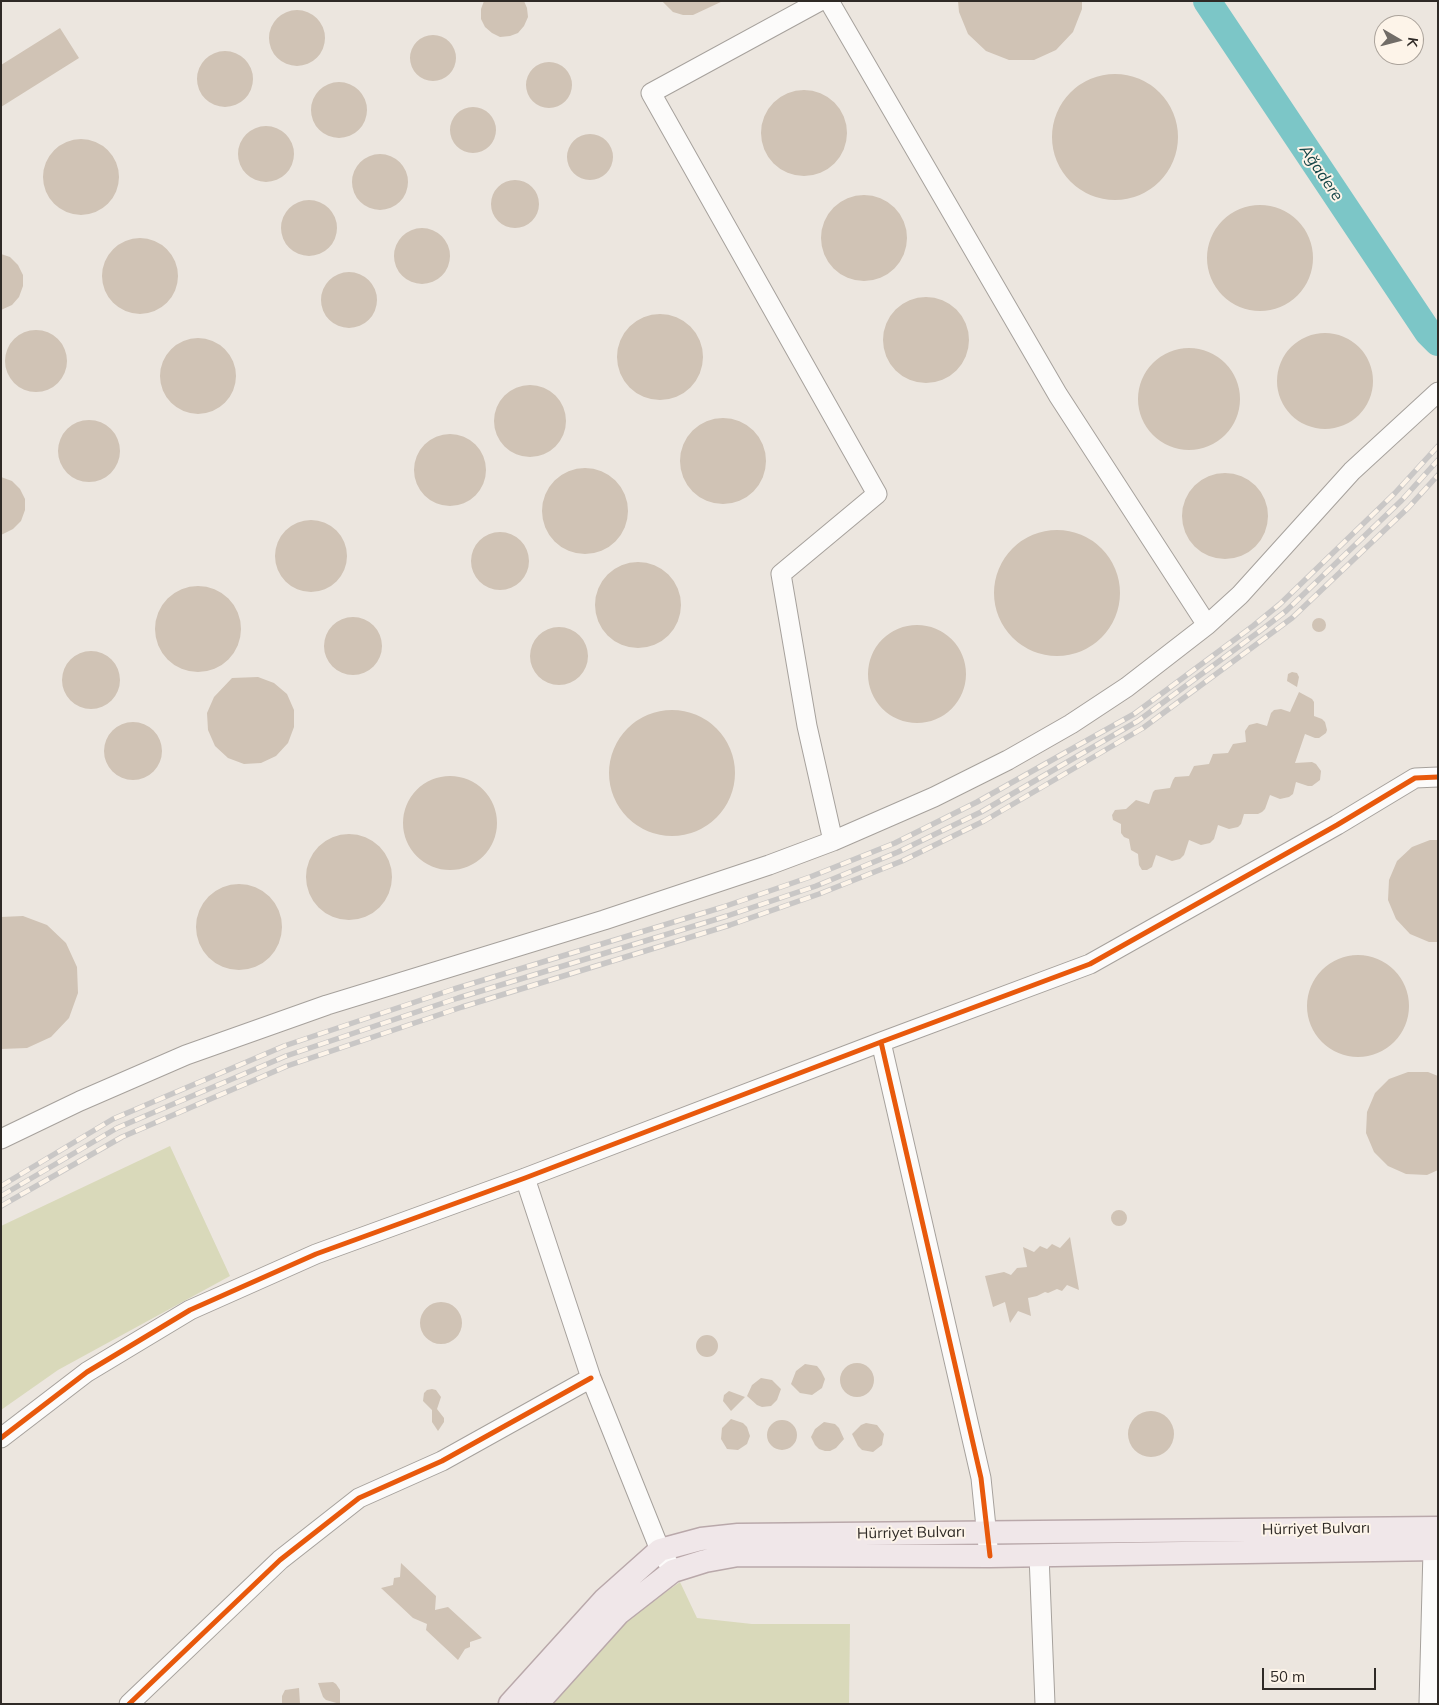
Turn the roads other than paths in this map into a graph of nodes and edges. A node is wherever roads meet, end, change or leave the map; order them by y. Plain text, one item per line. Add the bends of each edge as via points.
1 (820, 1) edge
2 (829, 1) edge
3 (1438, 392) edge
4 (1206, 625) junction
5 (1438, 777) edge
6 (833, 841) junction
7 (881, 1042) junction
8 (1, 1139) edge
9 (525, 1178) junction
10 (591, 1378) junction
11 (1, 1438) edge
12 (1438, 1528) edge
13 (986, 1532) junction
14 (660, 1550) junction
15 (1435, 1550) edge
16 (1039, 1555) junction
17 (990, 1556) junction
18 (673, 1571) junction
19 (129, 1704) edge
20 (510, 1704) edge
21 (537, 1704) edge
22 (1045, 1704) edge
23 (1429, 1704) edge

1 - 6 street via 651,93 878,494 781,574 807,726
2 - 4 street via 1058,395
3 - 4 street via 1352,471 1240,595
4 - 6 street via 1128,686 1048,737 934,797
5 - 7 street via 1415,778 1090,964
6 - 8 street via 604,920 327,1005 196,1051
7 - 9 street
7 - 13 street via 981,1478
9 - 10 street
9 - 11 street via 316,1254 190,1310 87,1372
10 - 14 street
10 - 19 street via 442,1461 359,1498 280,1560
12 - 13 main road, Hürriyet Bulvarı
13 - 14 main road, Hürriyet Bulvarı via 738,1535 701,1539
13 - 17 street
14 - 18 street
14 - 20 main road, Hürriyet Bulvarı via 605,1599
15 - 16 main road, Hürriyet Bulvarı
15 - 23 street
16 - 17 main road, Hürriyet Bulvarı
16 - 22 street
17 - 18 main road, Hürriyet Bulvarı via 738,1555
18 - 21 main road, Hürriyet Bulvarı via 619,1613

